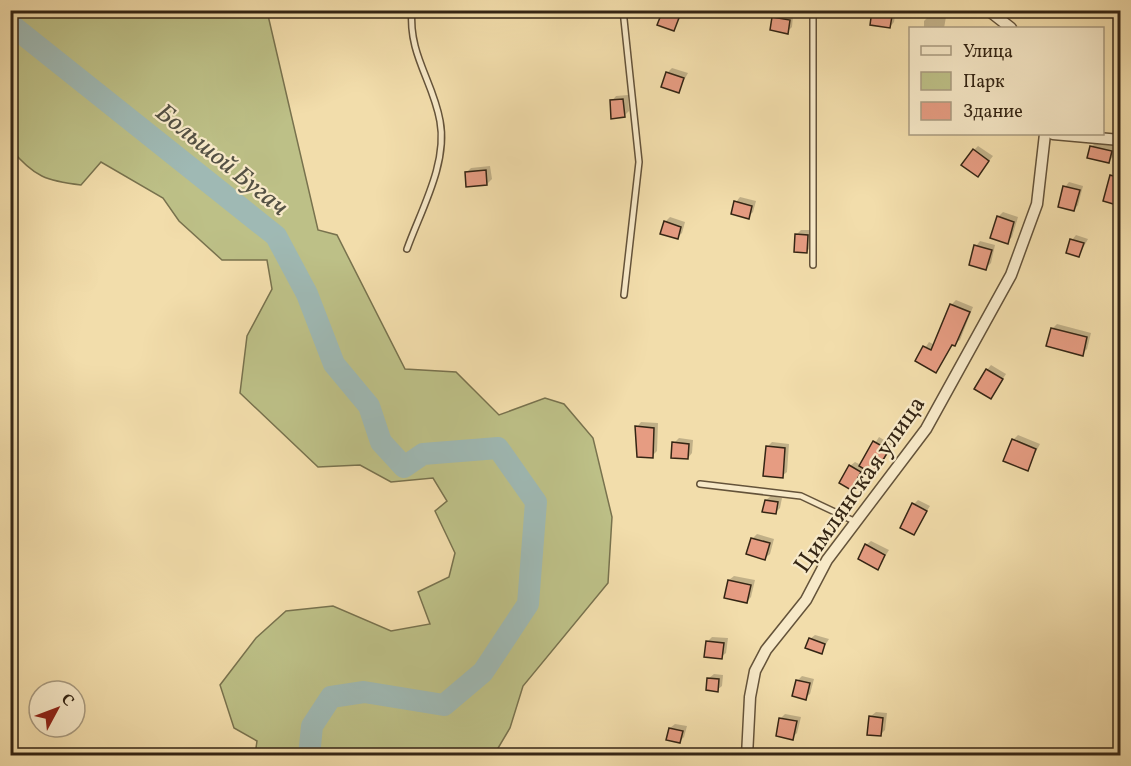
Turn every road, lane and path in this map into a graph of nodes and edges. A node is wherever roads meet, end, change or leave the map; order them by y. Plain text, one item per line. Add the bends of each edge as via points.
1 (412, 10) edge
2 (623, 10) edge
3 (813, 10) edge
4 (988, 10) edge
5 (1010, 27) edge
6 (1045, 135) edge
7 (1064, 135) edge
8 (1120, 140) edge
9 (407, 249) dead end
10 (813, 265) dead end
11 (624, 295) dead end
12 (700, 484) dead end
13 (856, 522) junction
14 (747, 756) edge

1 - 9 lane via 410,32 440,121 441,154
2 - 11 lane via 639,162
3 - 10 lane
4 - 5 street
6 - 13 street, Цимлянская улица via 1037,204 1011,275 926,429
7 - 8 street
12 - 13 lane via 801,496
13 - 14 street, Цимлянская улица via 755,670

